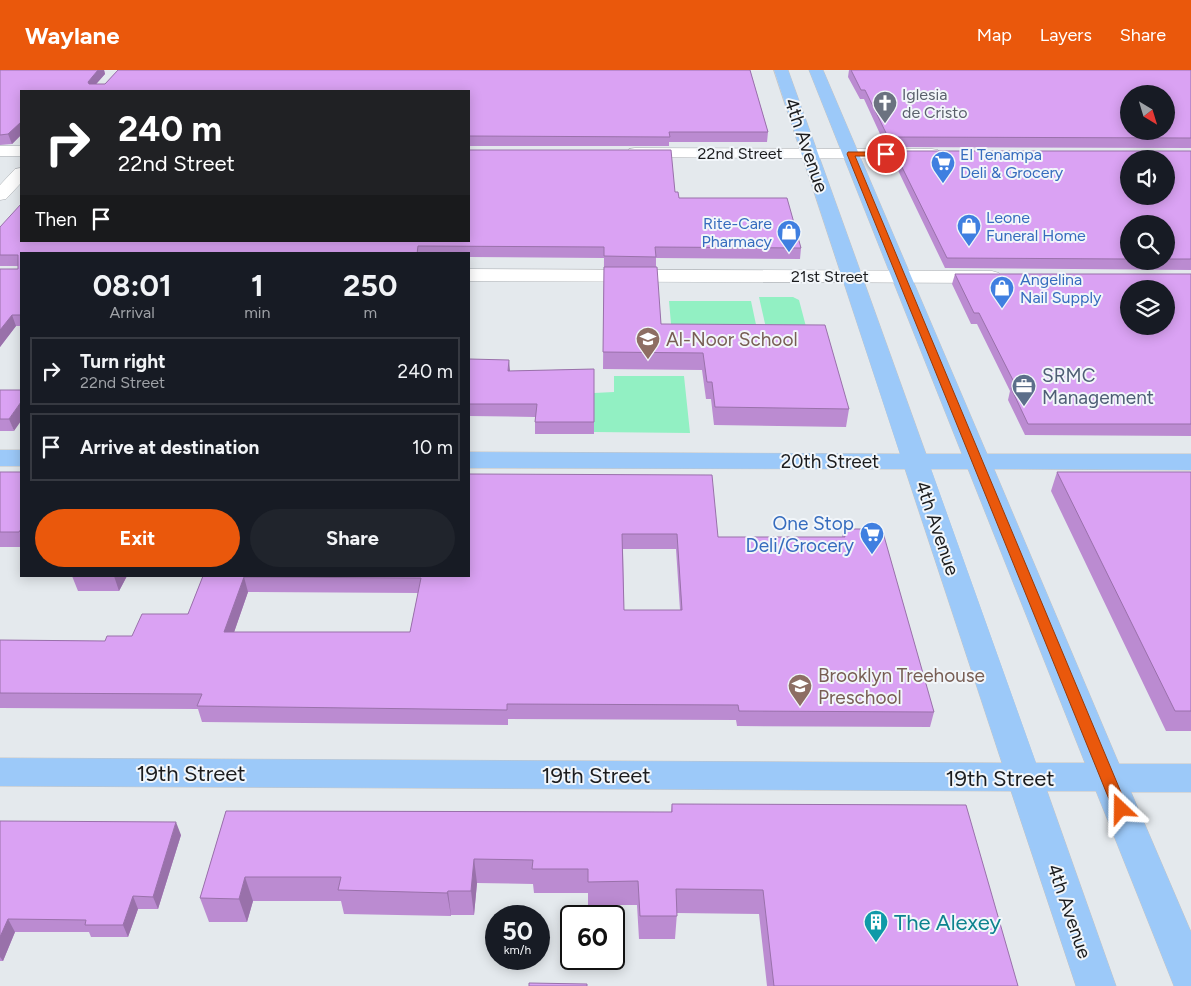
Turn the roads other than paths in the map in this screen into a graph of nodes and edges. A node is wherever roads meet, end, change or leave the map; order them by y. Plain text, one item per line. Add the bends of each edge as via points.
1 (781, 70) edge
2 (816, 70) edge
3 (0, 151) edge
4 (20, 151) edge
5 (615, 153) edge
6 (810, 153) junction
7 (851, 154) junction
8 (944, 154) edge
9 (20, 174) edge
10 (0, 195) edge
11 (470, 275) edge
12 (851, 276) junction
13 (901, 277) junction
14 (1012, 277) edge
15 (0, 458) edge
16 (20, 458) edge
17 (470, 460) edge
18 (916, 461) junction
19 (978, 461) junction
20 (1191, 462) edge
21 (0, 772) edge
22 (1024, 778) junction
23 (1108, 778) junction
24 (1191, 778) edge
25 (1191, 979) edge
26 (1096, 986) edge

1 - 6 main road, 4th Avenue
2 - 7 main road, 4th Avenue
3 - 4 street
5 - 6 street, 22nd Street
6 - 7 street, 22nd Street
6 - 12 main road, 4th Avenue
7 - 8 street, 22nd Street
7 - 13 main road, 4th Avenue
9 - 10 street
11 - 12 street, 21st Street
12 - 13 street, 21st Street
12 - 18 main road, 4th Avenue
13 - 14 street, 21st Street
13 - 19 main road, 4th Avenue
15 - 16 main road
17 - 18 main road, 20th Street
18 - 19 main road, 20th Street
18 - 22 main road, 4th Avenue
19 - 20 main road, 20th Street
19 - 23 main road, 4th Avenue
21 - 22 main road, 19th Street
22 - 23 main road, 19th Street
22 - 26 main road, 4th Avenue
23 - 24 main road, 19th Street
23 - 25 main road, 4th Avenue

